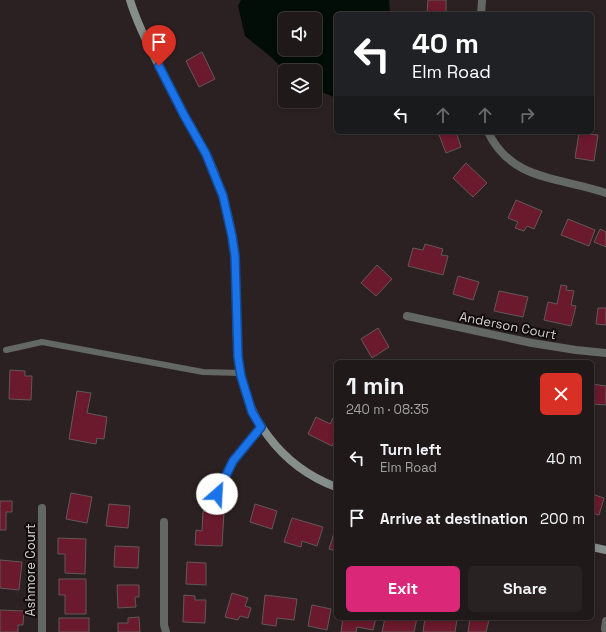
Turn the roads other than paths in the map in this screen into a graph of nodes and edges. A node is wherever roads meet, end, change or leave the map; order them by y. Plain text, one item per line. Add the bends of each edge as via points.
1 (130, 0) edge
2 (482, 0) edge
3 (481, 12) edge
4 (489, 134) edge
5 (606, 193) edge
6 (407, 316) dead end
7 (6, 350) dead end
8 (606, 353) edge
9 (240, 373) junction
10 (261, 427) junction
11 (334, 486) edge
12 (217, 494) dead end
13 (42, 508) dead end
14 (164, 522) dead end
15 (594, 547) edge
16 (606, 550) edge
17 (42, 632) edge
18 (166, 632) edge

1 - 9 street via 140,28 206,154 223,196 235,256
2 - 3 street
4 - 5 street via 500,151 524,169 552,180
6 - 8 street, Anderson Court via 539,344
7 - 9 lane via 42,342 203,372
9 - 10 street via 252,412
10 - 11 street via 299,467
10 - 12 street via 233,461
13 - 17 street, Ashmore Court
14 - 18 street
15 - 16 street

